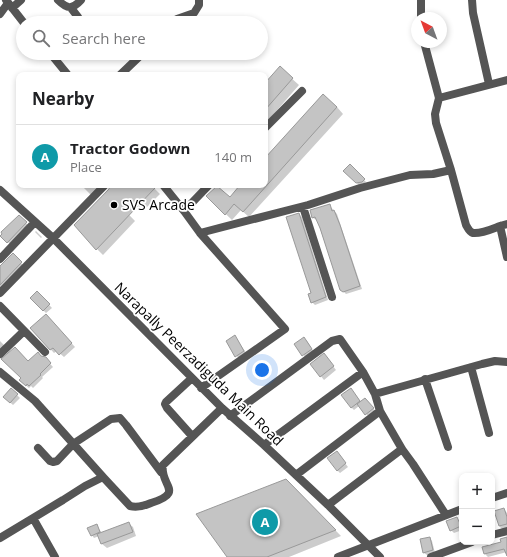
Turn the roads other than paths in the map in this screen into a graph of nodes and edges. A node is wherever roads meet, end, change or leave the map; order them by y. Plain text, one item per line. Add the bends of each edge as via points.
1 (21, 0) edge
2 (58, 0) edge
3 (80, 0) edge
4 (199, 0) edge
5 (421, 0) edge
6 (472, 0) edge
7 (9, 4) edge
8 (71, 8) junction
9 (421, 12) edge
10 (0, 14) edge
11 (18, 16) edge
12 (77, 16) edge
13 (187, 16) edge
14 (426, 48) edge
15 (56, 60) edge
16 (136, 60) edge
17 (66, 72) edge
18 (123, 72) edge
19 (507, 80) edge
20 (490, 84) junction
21 (302, 91) dead end
22 (439, 98) junction
23 (268, 125) edge
24 (451, 170) junction
25 (102, 188) edge
26 (165, 188) edge
27 (206, 188) edge
28 (0, 190) edge
29 (303, 207) junction
30 (184, 211) junction
31 (35, 222) junction
32 (503, 225) edge
33 (200, 233) junction
34 (52, 238) junction
35 (507, 257) edge
36 (0, 259) edge
37 (0, 293) edge
38 (332, 297) dead end
39 (0, 306) edge
40 (24, 331) junction
41 (45, 352) dead end
42 (0, 354) edge
43 (507, 362) edge
44 (471, 367) junction
45 (0, 372) edge
46 (363, 372) junction
47 (192, 378) junction
48 (425, 379) junction
49 (201, 388) junction
50 (375, 394) junction
51 (222, 408) junction
52 (380, 411) junction
53 (230, 416) junction
54 (490, 433) dead end
55 (192, 436) junction
56 (73, 444) junction
57 (264, 445) junction
58 (448, 447) dead end
59 (38, 448) dead end
60 (402, 449) junction
61 (161, 472) junction
62 (296, 475) junction
63 (103, 477) junction
64 (507, 493) edge
65 (495, 497) edge
66 (328, 505) junction
67 (459, 510) edge
68 (446, 515) junction
69 (33, 518) junction
70 (507, 531) edge
71 (495, 534) edge
72 (0, 538) edge
73 (369, 545) junction
74 (464, 545) edge
75 (55, 557) edge
76 (338, 557) edge
77 (380, 557) edge
78 (430, 557) edge

1 - 7 street
2 - 8 street
3 - 8 street
4 - 13 street via 200,5 194,13
5 - 9 street
6 - 20 street
7 - 10 street
7 - 11 street
8 - 12 street
14 - 22 street
15 - 17 street
16 - 18 street
19 - 20 street
20 - 22 street
21 - 23 street
22 - 24 street via 435,114 436,123
24 - 29 street via 410,175
24 - 32 street via 469,230 473,233 480,232
25 - 34 street
26 - 30 street
27 - 30 street
28 - 31 street, Narapally Peerzadiguda Main Road
29 - 33 street
29 - 38 street
30 - 33 street
31 - 34 street, Narapally Peerzadiguda Main Road
31 - 36 street
32 - 35 street
33 - 49 street via 285,329
34 - 37 street
34 - 47 street, Narapally Peerzadiguda Main Road
39 - 40 street
40 - 41 street
40 - 42 street
43 - 44 street via 494,361
44 - 48 street
44 - 54 street
45 - 56 street via 35,401
46 - 50 street
46 - 53 street via 340,339 337,339
46 - 57 street
47 - 49 street, Narapally Peerzadiguda Main Road
47 - 55 street via 165,404
48 - 50 street
48 - 58 street
49 - 51 street, Narapally Peerzadiguda Main Road
50 - 52 street
51 - 53 street, Narapally Peerzadiguda Main Road
51 - 55 street
52 - 60 street
52 - 62 street
53 - 57 street, Narapally Peerzadiguda Main Road
55 - 61 street via 168,459
56 - 59 street via 53,462
56 - 61 street via 111,419 120,418
56 - 63 street
57 - 62 street, Narapally Peerzadiguda Main Road
60 - 66 street
60 - 68 street
61 - 63 street via 169,486 166,497 136,508 130,506
62 - 66 street, Narapally Peerzadiguda Main Road
63 - 69 street
64 - 65 street
66 - 73 street, Narapally Peerzadiguda Main Road
67 - 68 street
68 - 73 street
69 - 72 street
69 - 75 street
70 - 71 street
73 - 76 street
73 - 77 street, Narapally Peerzadiguda Main Road
74 - 78 street

